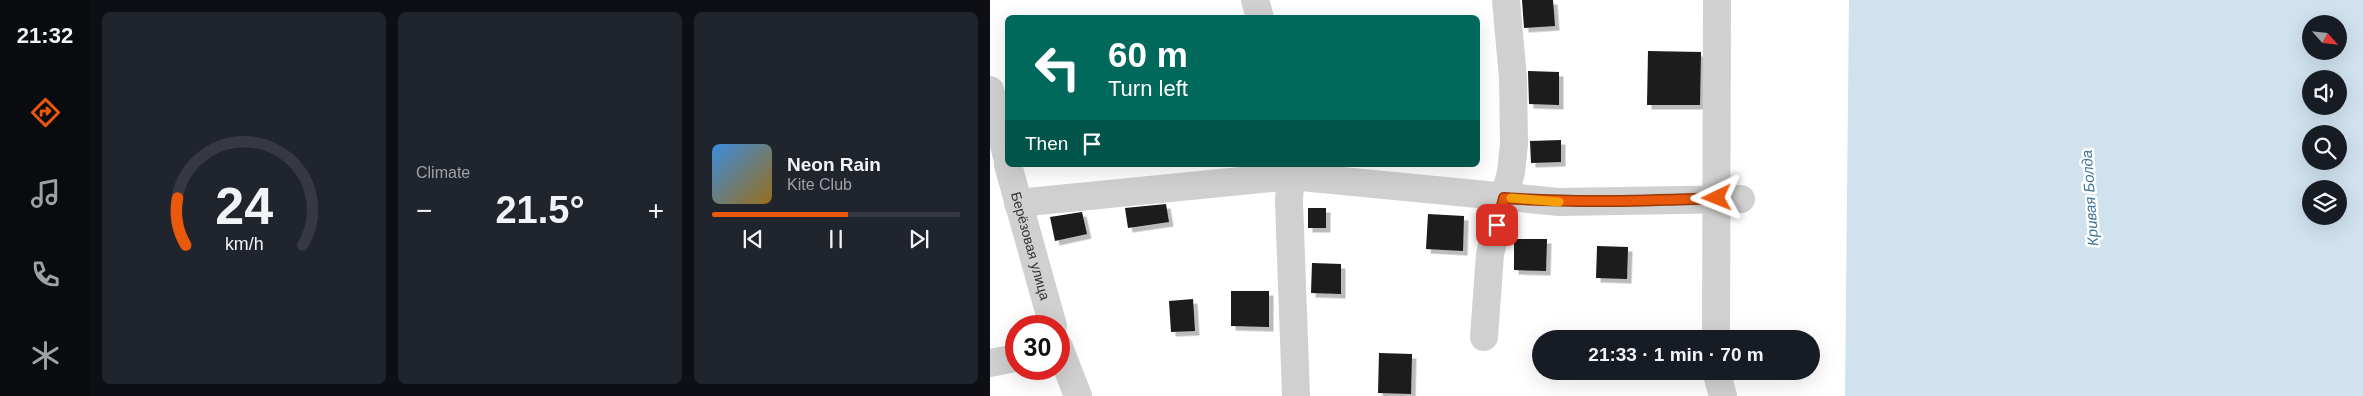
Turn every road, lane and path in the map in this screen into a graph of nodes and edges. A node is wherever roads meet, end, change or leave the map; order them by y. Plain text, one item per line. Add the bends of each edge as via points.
1 (1255, 0) edge
2 (1506, 0) edge
3 (1718, 0) edge
4 (1259, 15) edge
5 (990, 93) edge
6 (1005, 151) edge
7 (1009, 167) edge
8 (1291, 170) edge
9 (1504, 198) junction
10 (1729, 199) junction
11 (1018, 203) junction
12 (1050, 315) edge
13 (1717, 330) edge
14 (1484, 336) dead end
15 (1005, 360) edge
16 (990, 363) edge
17 (1070, 376) edge
18 (1719, 380) edge
19 (1078, 396) edge
20 (1296, 396) edge
21 (1723, 396) edge

1 - 4 street
2 - 9 street via 1513,78 1514,144
3 - 10 street
5 - 6 street, Берёзовая улица
7 - 11 street, Берёзовая улица
8 - 9 street
8 - 11 street
8 - 20 street via 1289,202
9 - 10 street via 1608,202
9 - 14 street via 1490,254
10 - 13 street
11 - 12 street, Берёзовая улица
15 - 16 street
17 - 19 street
18 - 21 street

